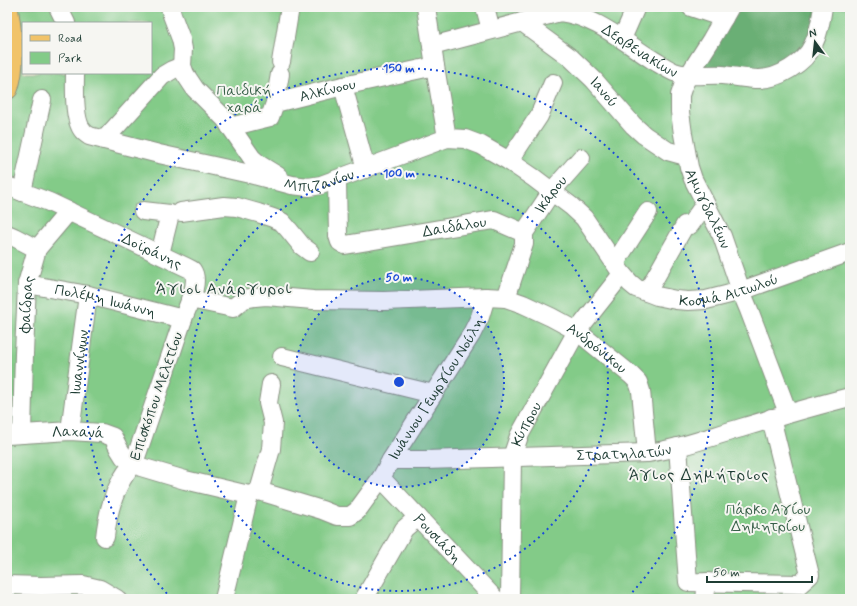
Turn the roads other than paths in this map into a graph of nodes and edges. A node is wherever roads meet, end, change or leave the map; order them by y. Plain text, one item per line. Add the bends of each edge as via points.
1 (58, 7) edge
2 (170, 7) edge
3 (290, 7) edge
4 (426, 7) edge
5 (485, 7) edge
6 (636, 7) edge
7 (691, 7) edge
8 (823, 7) edge
9 (7, 10) edge
10 (567, 10) edge
11 (727, 12) edge
12 (66, 22) edge
13 (522, 22) junction
14 (491, 30) junction
15 (622, 38) junction
16 (432, 46) junction
17 (182, 66) junction
18 (435, 66) junction
19 (75, 74) edge
20 (688, 76) junction
21 (553, 83) dead end
22 (343, 86) junction
23 (7, 88) edge
24 (42, 100) dead end
25 (275, 103) junction
26 (230, 126) junction
27 (447, 138) junction
28 (104, 140) junction
29 (686, 156) junction
30 (581, 158) dead end
31 (509, 161) junction
32 (366, 169) junction
33 (337, 180) junction
34 (292, 185) junction
35 (14, 189) edge
36 (552, 191) junction
37 (705, 204) junction
38 (69, 211) junction
39 (143, 211) dead end
40 (648, 212) dead end
41 (176, 213) junction
42 (7, 234) edge
43 (524, 234) junction
44 (37, 249) junction
45 (310, 252) dead end
46 (850, 252) edge
47 (160, 254) junction
48 (619, 269) junction
49 (27, 284) junction
50 (740, 291) junction
51 (646, 292) junction
52 (88, 295) junction
53 (486, 297) junction
54 (506, 298) junction
55 (190, 299) junction
56 (183, 319) junction
57 (577, 331) junction
58 (282, 357) dead end
59 (271, 384) dead end
60 (433, 394) junction
61 (850, 397) edge
62 (788, 413) junction
63 (771, 418) junction
64 (70, 431) junction
65 (14, 434) edge
66 (678, 447) junction
67 (646, 453) junction
68 (512, 457) junction
69 (391, 460) junction
70 (134, 463) junction
71 (381, 478) junction
72 (254, 493) junction
73 (418, 517) junction
74 (105, 537) dead end
75 (7, 586) edge
76 (706, 591) edge
77 (117, 599) edge
78 (224, 599) edge
79 (364, 599) edge
80 (495, 599) edge
81 (510, 599) edge

1 - 12 street
2 - 17 street via 183,49
3 - 25 street
4 - 16 street
5 - 14 street
6 - 15 street
7 - 11 street
8 - 20 street via 820,29 812,47 802,60 786,71 760,79 709,74
9 - 23 main road via 11,66
10 - 13 street, Δερβενακίων
10 - 15 street, Δερβενακίων
11 - 20 street, Αμυγδαλέων
13 - 14 street, Δερβενακίων
13 - 29 street, Ιανού via 571,58 644,135 668,151
14 - 16 street, Δερβενακίων
15 - 20 street, Δερβενακίων via 673,72
16 - 18 street
17 - 26 street via 195,89
17 - 28 street via 162,76
18 - 22 street, Αλκίνοου
18 - 27 street
19 - 28 street, Μπιζανίου via 75,108 79,123 83,132
20 - 29 street, Αμυγδαλέων via 680,96
21 - 31 street via 539,116
22 - 25 street, Αλκίνοου
22 - 32 street
24 - 35 street
25 - 26 street via 270,117
26 - 34 street via 252,158
27 - 31 street, Μπιζανίου via 465,139
27 - 32 street, Μπιζανίου
28 - 34 street, Μπιζανίου
29 - 37 street, Αμυγδαλέων
30 - 36 street, Ικάρου
31 - 36 street, Μπιζανίου
32 - 33 street, Μπιζανίου
33 - 34 street, Μπιζανίου via 321,186
33 - 43 street, Δαιδάλου via 338,236 340,242 345,245 494,220
35 - 38 street, Δοϊράνης
36 - 43 street, Ικάρου
36 - 48 street, Μπιζανίου via 584,218
37 - 50 street, Αμυγδαλέων via 722,236
37 - 51 street via 690,225 685,225
38 - 44 street, Φαίδρας
38 - 47 street, Δοϊράνης
39 - 41 street
40 - 48 street, Κύπρου
41 - 45 street via 224,206 258,212 282,222
41 - 47 street
42 - 44 street
43 - 54 street via 524,244
44 - 49 street, Φαίδρας
46 - 50 street, Κοσμά Αιτωλού
47 - 55 street, Δοϊράνης via 192,270 195,284
48 - 51 street, Κοσμά Αιτωλού via 630,283
48 - 57 street, Κύπρου
49 - 52 street, Πολέμη Ιωάννη
49 - 65 street, Φαίδρας via 24,354
50 - 51 street, Κοσμά Αιτωλού via 706,300 688,301
50 - 62 street, Αμυγδαλέων
52 - 56 street, Πολέμη Ιωάννη
52 - 64 street, Ιωαννίνων
53 - 54 street, Ανδρόνικου
53 - 55 street via 384,301 255,296 244,299 233,308
53 - 60 street, Ιωάννου Γεωργίου Νούλη via 471,334
54 - 57 street, Ανδρόνικου
55 - 56 street, Επισκόπου Μελετίου
56 - 70 street, Επισκόπου Μελετίου
57 - 67 street, Ανδρόνικου via 638,382
57 - 68 street, Κύπρου via 519,436
58 - 60 street
59 - 72 street via 268,403 273,423 271,449
60 - 69 street, Ιωάννου Γεωργίου Νούλη
61 - 62 street, Στρατηλατών
62 - 63 street, Στρατηλατών
63 - 66 street, Στρατηλατών
63 - 76 street via 810,576 800,584
64 - 65 street, Λαχανά
64 - 70 street, Λαχανά via 102,433 113,437 124,457
66 - 67 street, Στρατηλατών
66 - 76 street via 688,582
67 - 68 street, Στρατηλατών
68 - 69 street, Στρατηλατών
68 - 81 street, Κύπρου
69 - 71 street, Ιωάννου Γεωργίου Νούλη
70 - 72 street via 155,471
70 - 74 street, Επισκόπου Μελετίου via 127,470 113,497
71 - 72 street, Ιωάννου Γεωργίου Νούλη via 357,511 350,516 337,516
71 - 73 street, Ρουσιάδη
72 - 78 street
73 - 79 street via 404,529
73 - 80 street, Ρουσιάδη
75 - 77 street via 83,585 100,589

